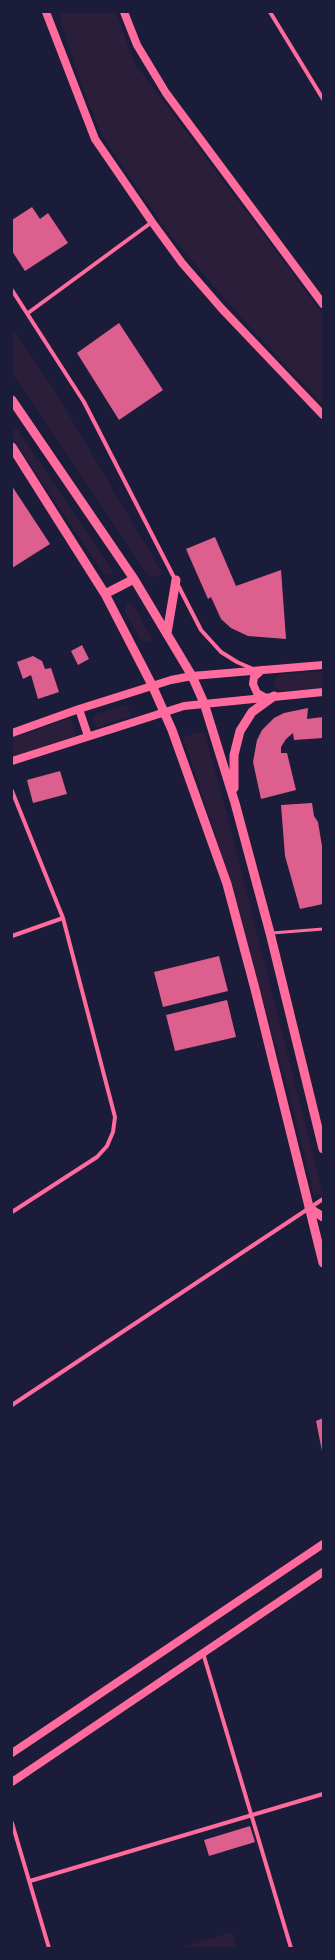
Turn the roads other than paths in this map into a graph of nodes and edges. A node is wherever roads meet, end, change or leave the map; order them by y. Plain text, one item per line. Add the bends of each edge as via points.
1 (46, 12) edge
2 (124, 12) edge
3 (270, 12) edge
4 (323, 100) edge
5 (152, 222) junction
6 (12, 290) edge
7 (323, 304) edge
8 (28, 314) junction
9 (12, 400) edge
10 (323, 415) edge
11 (12, 447) edge
12 (134, 579) junction
13 (176, 580) junction
14 (105, 594) junction
15 (167, 632) junction
16 (323, 665) edge
17 (260, 670) junction
18 (192, 676) junction
19 (152, 685) junction
20 (323, 692) edge
21 (270, 697) junction
22 (204, 703) junction
23 (78, 709) junction
24 (165, 711) junction
25 (12, 733) edge
26 (88, 736) junction
27 (12, 761) edge
28 (12, 791) edge
29 (235, 803) junction
30 (63, 918) junction
31 (323, 929) edge
32 (270, 933) junction
33 (12, 936) edge
34 (323, 1149) edge
35 (323, 1199) edge
36 (309, 1208) junction
37 (12, 1212) edge
38 (323, 1217) edge
39 (322, 1254) edge
40 (323, 1263) edge
41 (12, 1405) edge
42 (323, 1544) edge
43 (323, 1572) edge
44 (204, 1653) junction
45 (12, 1753) edge
46 (12, 1782) edge
47 (323, 1794) edge
48 (251, 1815) junction
49 (12, 1823) edge
50 (30, 1881) junction
51 (49, 1948) edge
52 (292, 1948) edge

1 - 5 main road via 95,139
2 - 7 main road via 137,45 166,93
3 - 4 street
5 - 8 street
5 - 10 main road via 182,263 222,309
6 - 8 street
8 - 13 street via 84,402
9 - 12 main road
11 - 14 main road
12 - 14 main road
12 - 15 main road
13 - 15 main road
13 - 17 street via 201,630 212,643 237,662
14 - 19 main road
15 - 18 main road
16 - 17 main road
17 - 18 main road
17 - 21 main road via 254,677 253,684 257,693
18 - 19 main road
18 - 22 main road
19 - 23 main road
19 - 24 main road
20 - 21 main road
21 - 22 main road
21 - 29 main road via 249,715 238,736 233,764
22 - 24 main road
22 - 29 main road
23 - 25 main road
23 - 26 main road
24 - 26 main road
24 - 36 main road via 227,884
26 - 27 main road
28 - 30 street
29 - 32 main road
30 - 33 street
30 - 37 street via 112,1102 115,1117 113,1132 107,1146 97,1157
31 - 32 lane
32 - 34 main road
35 - 36 street
36 - 38 main road
36 - 39 main road
36 - 41 street
39 - 40 main road
42 - 45 main road
43 - 44 main road
44 - 46 main road
44 - 48 street
47 - 48 street
48 - 50 street
48 - 52 street
49 - 50 street
50 - 51 street

